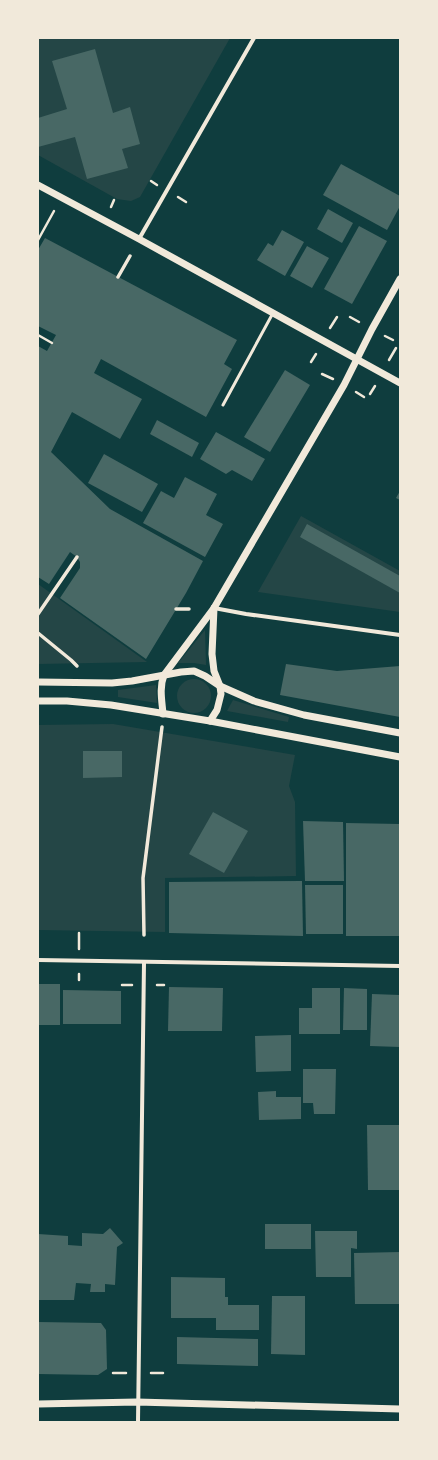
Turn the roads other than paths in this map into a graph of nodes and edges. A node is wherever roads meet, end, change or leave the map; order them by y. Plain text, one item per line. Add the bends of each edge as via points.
1 (254, 38) edge
2 (38, 185) edge
3 (139, 239) junction
4 (130, 256) dead end
5 (118, 277) dead end
6 (400, 279) edge
7 (274, 313) junction
8 (358, 358) junction
9 (400, 383) edge
10 (223, 405) dead end
11 (77, 557) dead end
12 (214, 608) junction
13 (176, 609) dead end
14 (189, 609) dead end
15 (38, 614) edge
16 (38, 633) edge
17 (400, 635) edge
18 (77, 666) dead end
19 (164, 675) junction
20 (38, 682) edge
21 (220, 686) junction
22 (38, 702) edge
23 (163, 714) junction
24 (210, 721) junction
25 (162, 727) dead end
26 (400, 733) edge
27 (400, 757) edge
28 (144, 935) dead end
29 (38, 960) edge
30 (144, 963) junction
31 (400, 966) edge
32 (137, 1402) junction
33 (38, 1404) edge
34 (400, 1408) edge
35 (138, 1422) edge

1 - 3 street
2 - 3 street
3 - 7 street
4 - 5 street
6 - 8 street
7 - 8 street
7 - 10 lane
8 - 9 street
8 - 12 street
11 - 15 street
12 - 17 street
12 - 19 street
12 - 21 street via 212,654 214,671
13 - 14 street
16 - 18 street
19 - 20 street via 112,683
19 - 21 street via 194,671
19 - 23 street via 161,692
21 - 24 street via 220,702
21 - 26 street via 254,701 304,715
22 - 23 street via 66,701 111,705
23 - 24 street
24 - 27 street
25 - 28 street via 143,878
29 - 30 street
30 - 31 street
30 - 32 street
32 - 33 street
32 - 34 street
32 - 35 street

